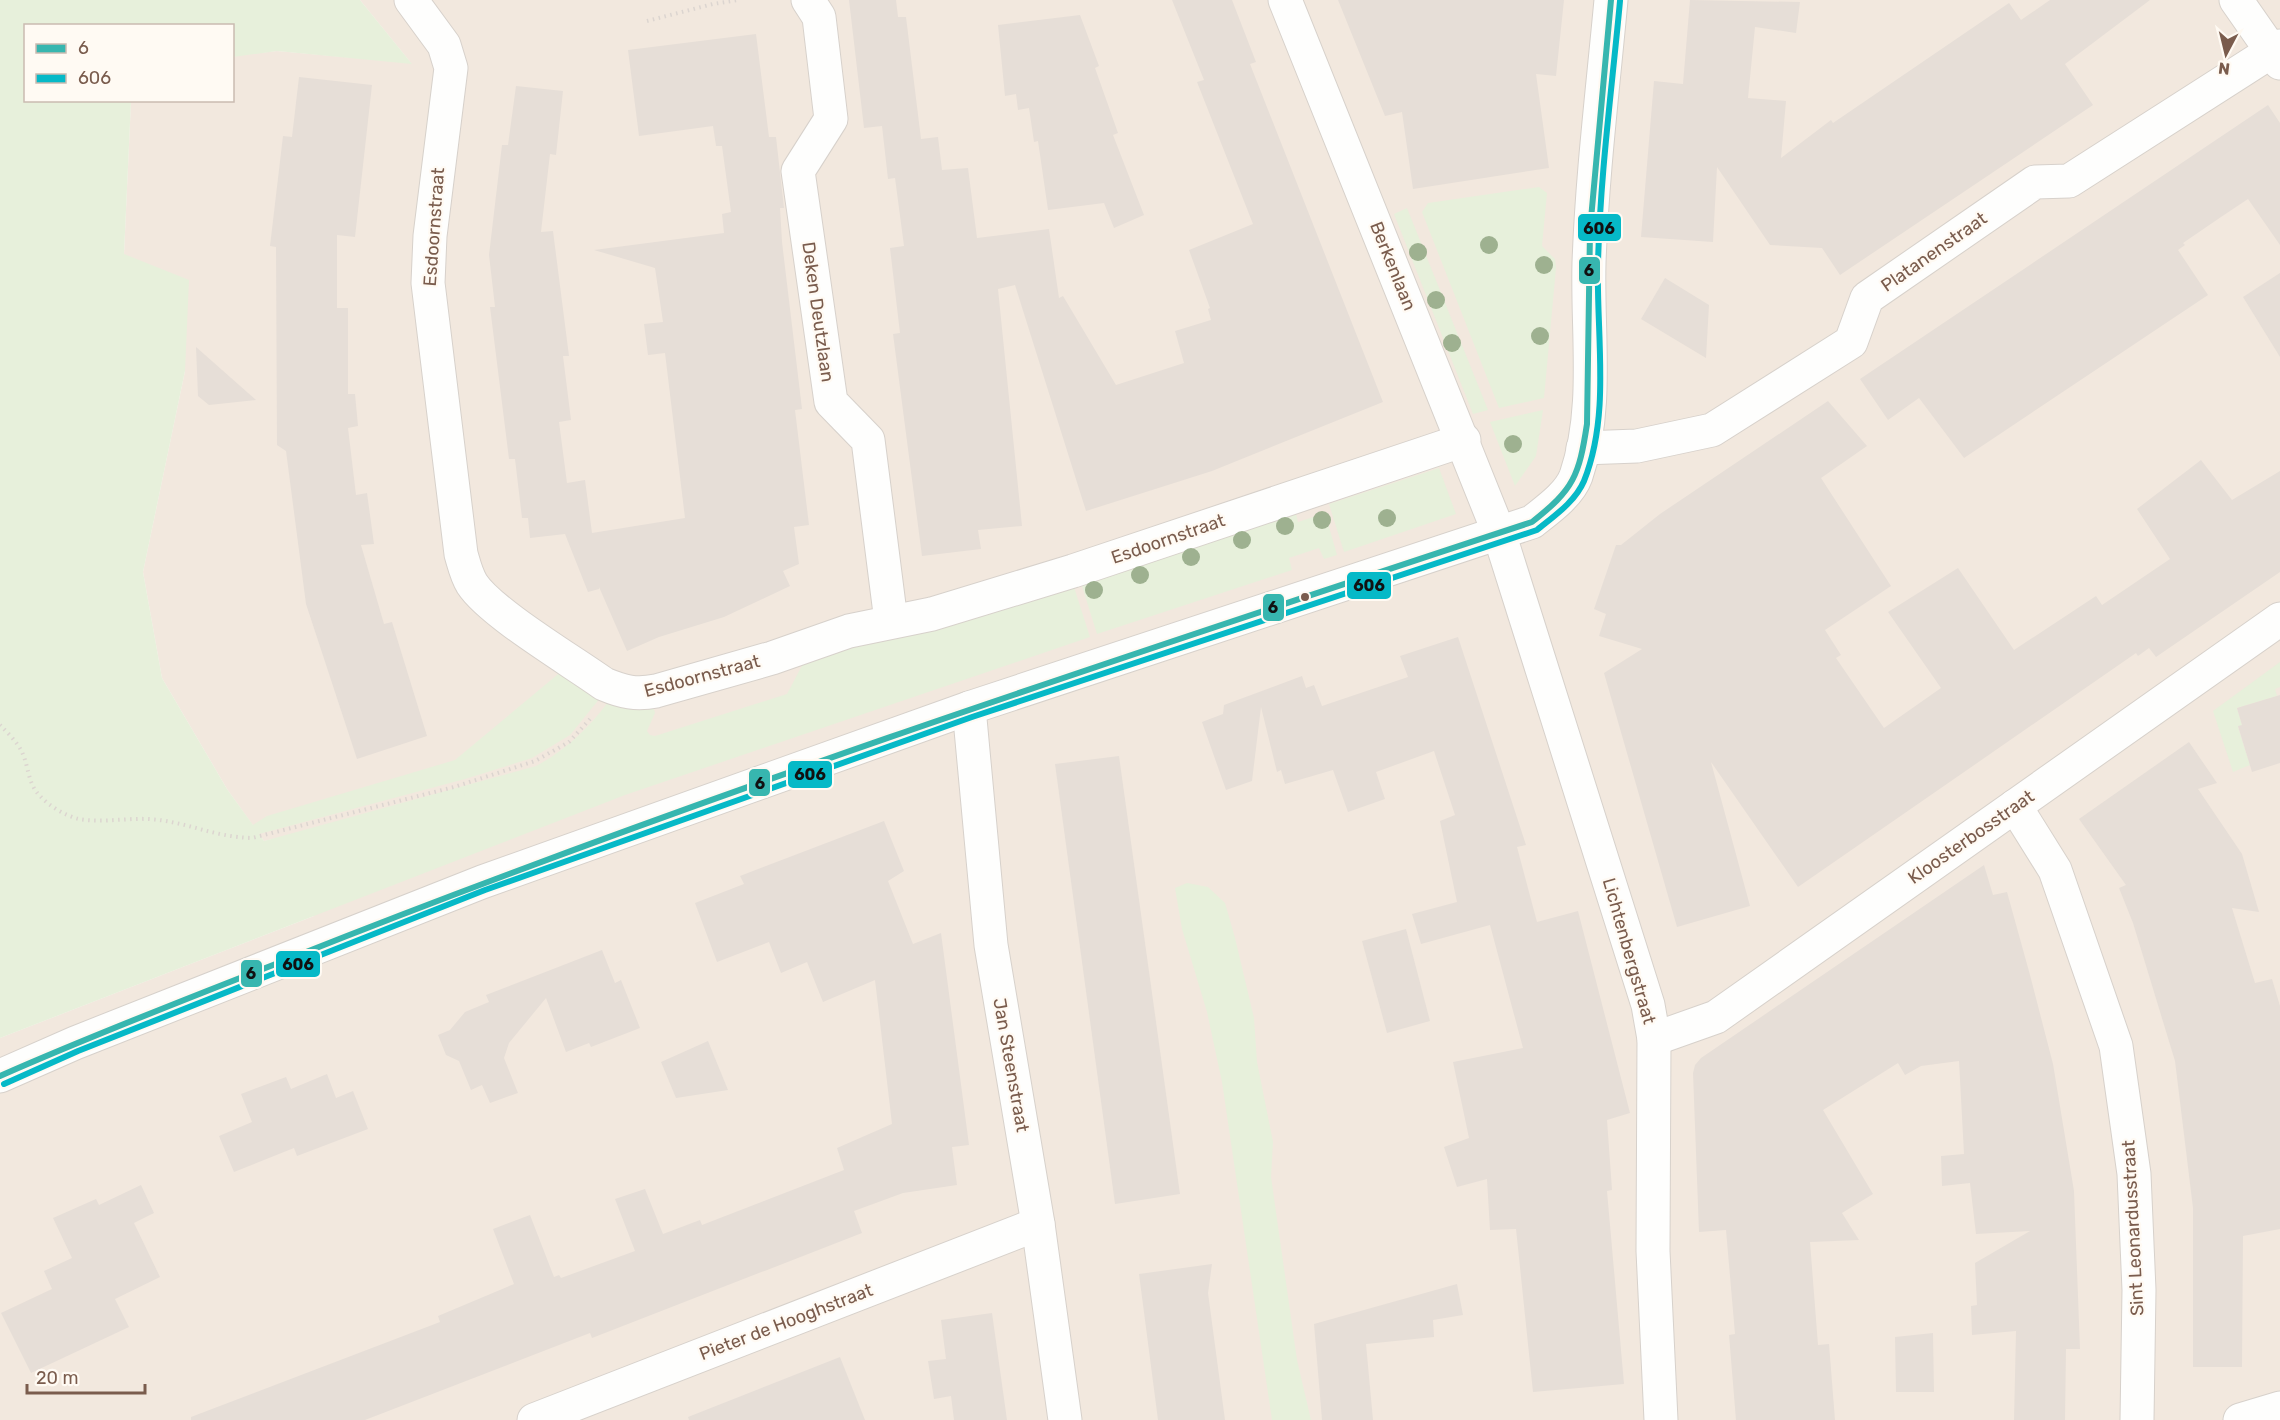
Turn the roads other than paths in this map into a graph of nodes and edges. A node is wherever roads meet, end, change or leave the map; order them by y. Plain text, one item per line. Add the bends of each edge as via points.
1 (411, 0) edge
2 (808, 0) edge
3 (1284, 0) edge
4 (1611, 0) edge
5 (2236, 0) edge
6 (2277, 54) edge
7 (1464, 440) junction
8 (1583, 448) junction
9 (1499, 533) junction
10 (2280, 619) edge
11 (891, 621) junction
12 (969, 708) junction
13 (2015, 806) junction
14 (1653, 1039) junction
15 (0, 1076) edge
16 (1038, 1224) junction
17 (2280, 1408) edge
18 (534, 1420) edge
19 (1065, 1420) edge
20 (1661, 1420) edge
21 (2137, 1420) edge
22 (2240, 1420) edge

1 - 11 street, Esdoornstraat via 444,45 451,68 430,236 428,283 461,554 473,585 500,610 604,684 641,694
2 - 11 street, Deken Deutzlaan via 819,17 831,119 798,171 831,402 868,440
3 - 7 street, Berkenlaan
4 - 8 street via 1589,263 1588,395
5 - 6 street
6 - 8 street, Platanenstraat via 2070,181 2035,182 1867,298 1851,342 1712,430 1637,446
7 - 9 street, Berkenlaan
7 - 11 street, Esdoornstraat via 1073,571 932,614
8 - 9 street via 1575,479 1555,504 1532,522
9 - 12 street
9 - 14 street, Lichtenbergstraat via 1637,964
10 - 13 street, Kloosterbosstraat
12 - 15 street via 482,882
12 - 16 street, Jan Steenstraat via 991,945
13 - 14 street, Kloosterbosstraat via 1716,1017
13 - 21 street, Sint Leonardusstraat via 2055,870 2116,1046 2134,1174 2139,1290
14 - 20 street, Lichtenbergstraat via 1653,1251
16 - 18 street, Pieter de Hooghstraat
16 - 19 street, Jan Steenstraat
17 - 22 street

